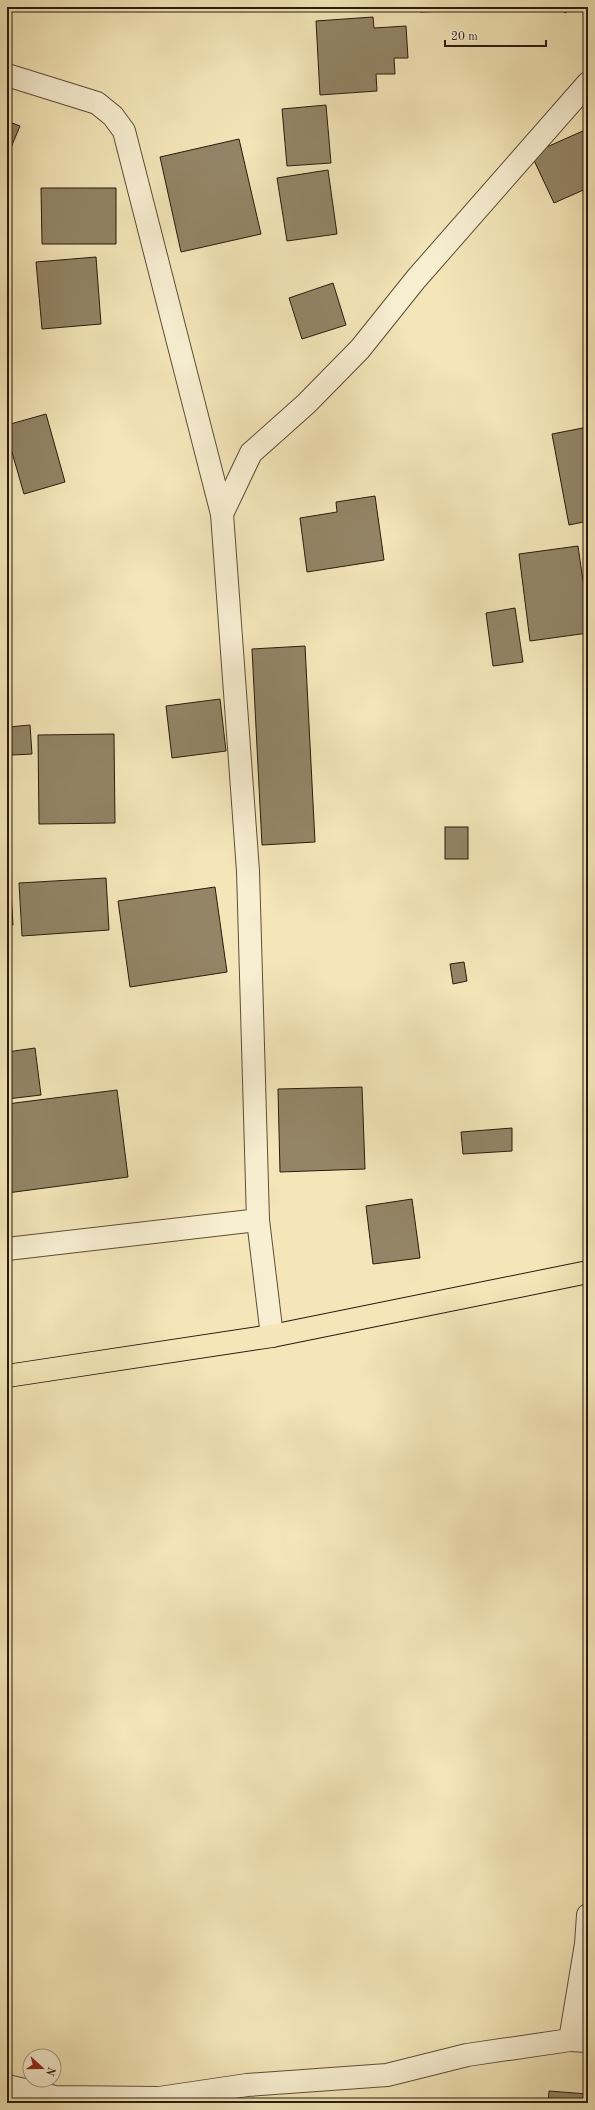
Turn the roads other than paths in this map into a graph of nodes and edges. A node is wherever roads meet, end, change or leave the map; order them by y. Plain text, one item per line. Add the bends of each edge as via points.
1 (7, 75) edge
2 (588, 83) edge
3 (222, 514) junction
4 (258, 1220) junction
5 (7, 1249) edge
6 (588, 1272) edge
7 (272, 1336) junction
8 (7, 1376) edge
9 (588, 1915) edge
10 (579, 2040) edge
11 (7, 2086) edge

1 - 3 street via 97,103 113,116 124,131
2 - 3 street via 416,279 360,349 306,404 251,453
3 - 4 street via 248,870
4 - 5 street
4 - 7 street
6 - 7 main road
7 - 8 main road
9 - 10 street
10 - 11 street via 467,2056 387,2075 247,2085 159,2098 54,2098

